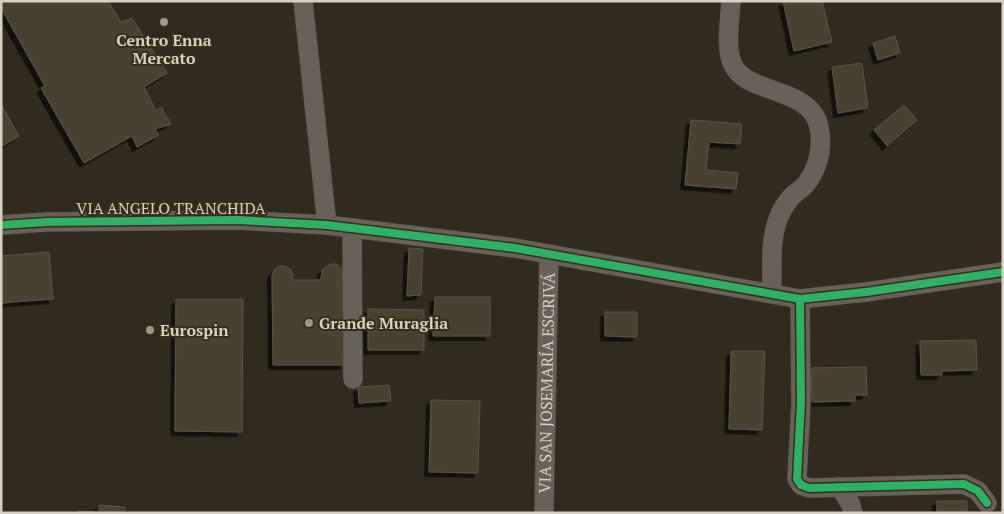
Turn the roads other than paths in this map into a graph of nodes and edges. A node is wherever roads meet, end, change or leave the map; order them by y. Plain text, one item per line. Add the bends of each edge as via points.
1 (303, 1) edge
2 (731, 1) edge
3 (327, 225) junction
4 (1, 226) edge
5 (352, 228) junction
6 (549, 254) junction
7 (1003, 272) edge
8 (772, 294) junction
9 (800, 299) junction
10 (352, 379) dead end
11 (840, 487) junction
12 (987, 503) dead end
13 (544, 513) edge
14 (853, 513) edge

1 - 3 street
2 - 8 street via 729,51 733,66 752,82 799,101 812,112 821,141 821,156 806,184 792,196 777,220
3 - 4 street, VIA ANGELO TRANCHIDA via 237,220 47,222
3 - 5 street, VIA ANGELO TRANCHIDA
5 - 6 street, VIA ANGELO TRANCHIDA
5 - 10 street
6 - 8 street, VIA ANGELO TRANCHIDA
6 - 13 street, VIA SAN JOSEMARÍA ESCRIVÁ
7 - 9 street, VIA ANGELO TRANCHIDA
8 - 9 street, VIA ANGELO TRANCHIDA
9 - 11 street via 802,402 797,479 809,488
11 - 12 street via 964,484 978,491
11 - 14 street

